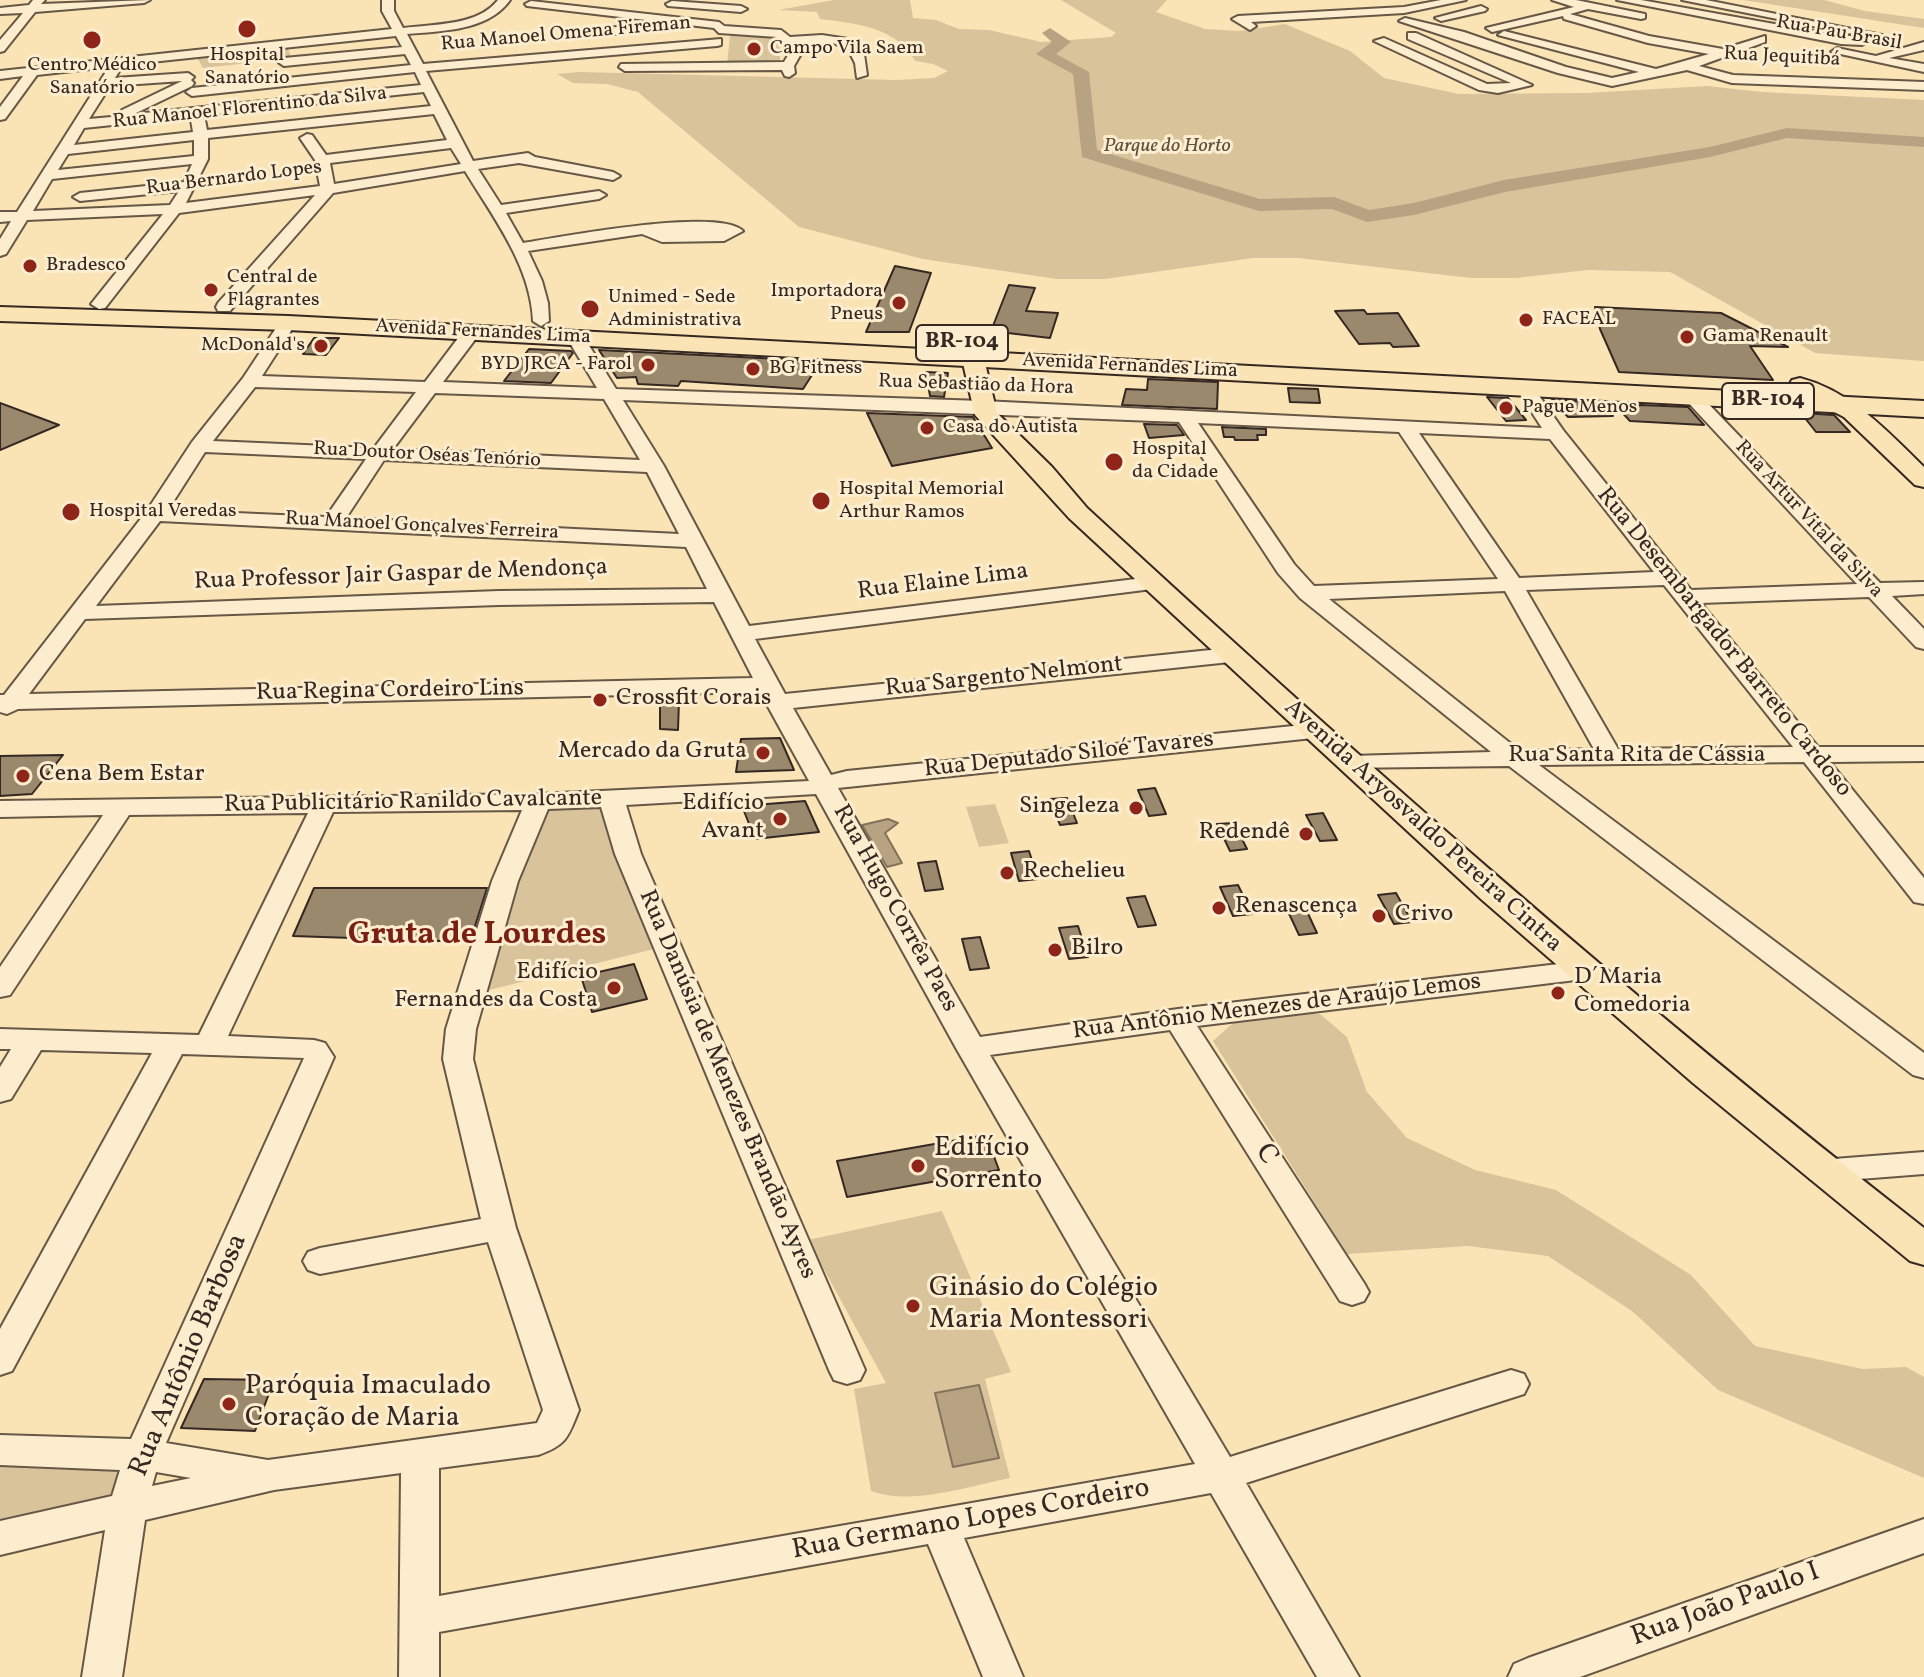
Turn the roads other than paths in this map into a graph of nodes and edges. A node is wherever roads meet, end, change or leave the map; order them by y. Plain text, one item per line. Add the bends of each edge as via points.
1 (144, 0) edge
2 (388, 0) edge
3 (548, 0) edge
4 (757, 0) edge
5 (1460, 0) edge
6 (1623, 0) edge
7 (1688, 0) edge
8 (656, 2) dead end
9 (1552, 2) edge
10 (1646, 2) edge
11 (35, 4) edge
12 (531, 4) junction
13 (501, 5) edge
14 (1574, 7) edge
15 (1268, 8) dead end
16 (741, 9) junction
17 (1481, 9) dead end
18 (1736, 9) junction
19 (1404, 10) edge
20 (0, 11) edge
21 (1716, 17) junction
22 (1441, 18) junction
23 (704, 25) junction
24 (1250, 26) dead end
25 (1484, 30) junction
26 (1611, 30) junction
27 (400, 32) junction
28 (718, 32) junction
29 (572, 34) dead end
30 (1761, 39) junction
31 (803, 41) junction
32 (1380, 41) dead end
33 (296, 43) junction
34 (1547, 46) junction
35 (0, 48) edge
36 (1500, 49) junction
37 (1924, 49) edge
38 (408, 50) junction
39 (1729, 53) junction
40 (186, 54) junction
41 (1458, 55) junction
42 (339, 57) junction
43 (1871, 58) junction
44 (306, 60) junction
45 (1424, 60) junction
46 (118, 63) junction
47 (264, 64) dead end
48 (718, 65) junction
49 (1687, 66) junction
50 (625, 67) dead end
51 (418, 68) junction
52 (1924, 68) edge
53 (207, 70) dead end
54 (33, 71) junction
55 (1658, 73) junction
56 (0, 75) edge
57 (346, 75) junction
58 (861, 75) dead end
59 (190, 81) junction
60 (106, 82) junction
61 (272, 84) junction
62 (1924, 86) edge
63 (429, 88) junction
64 (351, 96) junction
65 (275, 104) junction
66 (440, 109) junction
67 (197, 113) junction
68 (0, 116) edge
69 (364, 117) junction
70 (107, 122) junction
71 (78, 129) junction
72 (200, 135) junction
73 (324, 136) dead end
74 (456, 143) junction
75 (315, 149) junction
76 (64, 150) junction
77 (201, 159) junction
78 (470, 168) junction
79 (49, 175) junction
80 (613, 176) dead end
81 (188, 186) junction
82 (328, 189) junction
83 (511, 191) dead end
84 (599, 195) dead end
85 (556, 202) junction
86 (28, 209) junction
87 (174, 209) junction
88 (496, 210) junction
89 (0, 217) edge
90 (530, 225) dead end
91 (725, 226) dead end
92 (518, 248) junction
93 (548, 250) junction
94 (0, 251) edge
95 (0, 302) edge
96 (99, 304) junction
97 (224, 307) junction
98 (0, 314) edge
99 (541, 321) junction
100 (288, 323) junction
101 (471, 333) junction
102 (576, 338) junction
103 (973, 359) junction
104 (250, 381) junction
105 (1800, 385) junction
106 (430, 388) junction
107 (1525, 388) junction
108 (1924, 392) edge
109 (611, 396) junction
110 (1692, 397) junction
111 (1845, 406) junction
112 (983, 407) junction
113 (1924, 409) edge
114 (1185, 417) junction
115 (1406, 428) junction
116 (1556, 434) junction
117 (199, 446) junction
118 (378, 455) junction
119 (654, 466) junction
120 (1924, 480) edge
121 (154, 515) junction
122 (333, 522) junction
123 (690, 541) junction
124 (1670, 578) junction
125 (1152, 583) junction
126 (1512, 584) junction
127 (1924, 588) edge
128 (1874, 590) junction
129 (1308, 593) junction
130 (722, 595) junction
131 (1686, 597) junction
132 (82, 613) junction
133 (742, 634) junction
134 (1924, 642) edge
135 (1230, 655) junction
136 (774, 694) junction
137 (4, 705) edge
138 (1313, 731) junction
139 (1924, 754) edge
140 (1610, 756) junction
141 (1812, 756) junction
142 (1514, 758) junction
143 (1350, 763) junction
144 (825, 784) junction
145 (611, 798) junction
146 (538, 802) junction
147 (324, 805) junction
148 (121, 808) junction
149 (0, 809) edge
150 (1924, 896) edge
151 (1584, 970) junction
152 (0, 988) edge
153 (1178, 1019) junction
154 (0, 1039) edge
155 (32, 1040) junction
156 (173, 1043) junction
157 (209, 1044) junction
158 (971, 1048) junction
159 (1924, 1068) edge
160 (0, 1092) edge
161 (1924, 1163) edge
162 (1821, 1171) junction
163 (500, 1228) junction
164 (1924, 1250) edge
165 (320, 1261) dead end
166 (1352, 1292) dead end
167 (0, 1361) edge
168 (847, 1370) dead end
169 (1511, 1384) dead end
170 (0, 1450) edge
171 (142, 1455) junction
172 (420, 1457) junction
173 (274, 1474) junction
174 (1219, 1476) junction
175 (128, 1507) junction
176 (940, 1527) junction
177 (1924, 1536) edge
178 (0, 1538) edge
179 (421, 1617) junction
180 (102, 1677) edge
181 (419, 1677) edge
182 (1003, 1677) edge
183 (1339, 1677) edge
184 (1528, 1677) edge

1 - 11 street
2 - 27 street
3 - 12 street
4 - 16 street
5 - 19 street
6 - 10 street
7 - 18 street
8 - 16 street
9 - 14 street, Rua Pau Brasil
10 - 21 street
11 - 20 street
11 - 35 street
12 - 13 street
12 - 23 street
13 - 27 street via 458,24
14 - 25 street
14 - 26 street
14 - 30 street, Rua Pau Brasil
15 - 19 street
16 - 28 street
17 - 22 street
18 - 21 street
18 - 21 street via 1866,36 1841,40
19 - 22 street
19 - 24 street via 1238,19
19 - 36 street
19 - 41 street via 1413,36
22 - 25 street
23 - 28 street
23 - 29 street
25 - 34 street
26 - 34 street
26 - 39 street
27 - 33 street
27 - 38 street
28 - 31 street via 781,34 787,41
28 - 48 street
28 - 51 street, Rua Manoel Omena Fireman
30 - 39 street
30 - 43 street, Rua Pau Brasil
31 - 48 street via 789,69
31 - 58 street via 846,41 859,54
32 - 45 street
33 - 40 street
33 - 44 street
34 - 55 street
36 - 41 street
36 - 55 street via 1589,77 1625,81
37 - 43 street
38 - 42 street
38 - 51 street
39 - 49 street
40 - 46 street
40 - 59 street via 184,72
41 - 45 street
41 - 45 street via 1526,84 1484,87
42 - 44 street
42 - 57 street
43 - 52 street, Rua Pau Brasil
44 - 47 street
46 - 54 street
46 - 60 street
48 - 50 street
49 - 55 street
49 - 62 street, Rua Jequitibá via 1732,79
51 - 57 street, Rua Manoel Omena Fireman
51 - 63 street
53 - 59 street
54 - 56 street
54 - 68 street
57 - 61 street, Rua Manoel Omena Fireman
57 - 64 street
59 - 60 street
59 - 61 street, Rua Manoel Omena Fireman
59 - 67 street
59 - 70 street
60 - 71 street
61 - 65 street
63 - 64 street
63 - 66 street
64 - 65 street
64 - 69 street
65 - 67 street
66 - 69 street, Rua Manoel Florentino da Silva
66 - 74 street
67 - 70 street
67 - 72 street
69 - 72 street, Rua Manoel Florentino da Silva
70 - 71 street
71 - 76 street
72 - 76 street, Rua Manoel Florentino da Silva
72 - 77 street
73 - 75 street via 327,144
74 - 75 street
74 - 78 street
75 - 82 street
76 - 79 street
77 - 79 street
77 - 81 street
78 - 80 street, Rua Bernardo Lopes via 525,158
78 - 82 street, Rua Bernardo Lopes
78 - 88 street
79 - 86 street
81 - 86 street
81 - 87 street
82 - 87 street, Rua Bernardo Lopes
82 - 97 street
83 - 85 street
84 - 85 street
85 - 88 street
86 - 87 street, Rua Bernardo Lopes
86 - 89 street, Rua Bernardo Lopes
86 - 94 street
87 - 96 street
88 - 92 street
90 - 93 street
91 - 93 street via 645,229
92 - 93 street
92 - 99 street via 542,304
95 - 96 highway, Avenida Fernandes Lima / BR-104
96 - 97 highway, Avenida Fernandes Lima / BR-104
97 - 99 highway, Avenida Fernandes Lima / BR-104
98 - 100 highway, Avenida Fernandes Lima / BR-104
99 - 105 highway, Avenida Fernandes Lima / BR-104
100 - 101 highway, Avenida Fernandes Lima / BR-104
100 - 104 street
101 - 102 highway, Avenida Fernandes Lima / BR-104
101 - 106 street
102 - 103 highway, Avenida Fernandes Lima / BR-104
102 - 109 street, Rua Hugo Corrêa Paes
103 - 107 highway, Avenida Fernandes Lima / BR-104
103 - 112 main road, Avenida Aryosvaldo Pereira Cintra
104 - 106 street, Rua Sebastião da Hora
104 - 117 street
105 - 108 highway, Avenida Fernandes Lima / BR-104
105 - 111 main road
106 - 109 street, Rua Sebastião da Hora
106 - 118 street
107 - 110 highway, Avenida Fernandes Lima / BR-104
107 - 116 street, Rua Desembargador Barreto Cardoso
109 - 112 street, Rua Sebastião da Hora
109 - 119 street, Rua Hugo Corrêa Paes
110 - 111 highway, Avenida Fernandes Lima / BR-104
110 - 128 street, Rua Artur Vital da Silva
111 - 113 highway, Avenida Fernandes Lima / BR-104
111 - 120 main road
112 - 114 street, Rua Sebastião da Hora
112 - 125 main road, Avenida Aryosvaldo Pereira Cintra via 1078,513
114 - 115 street, Rua Sebastião da Hora
114 - 129 street
115 - 116 street, Rua Sebastião da Hora
115 - 126 street
116 - 124 street, Rua Desembargador Barreto Cardoso
117 - 118 street, Rua Doutor Oséas Tenório
117 - 121 street
118 - 119 street, Rua Doutor Oséas Tenório
118 - 122 street
119 - 123 street, Rua Hugo Corrêa Paes
121 - 122 street, Rua Manoel Gonçalves Ferreira
121 - 132 street
122 - 123 street, Rua Manoel Gonçalves Ferreira
123 - 130 street, Rua Hugo Corrêa Paes
124 - 126 street
124 - 131 street, Rua Desembargador Barreto Cardoso
125 - 133 street, Rua Elaine Lima
125 - 135 main road, Avenida Aryosvaldo Pereira Cintra
126 - 129 street
126 - 140 street
127 - 128 street
128 - 131 street
128 - 134 street, Rua Artur Vital da Silva
129 - 142 street
130 - 132 street, Rua Professor Jair Gaspar de Mendonça
130 - 133 street, Rua Hugo Corrêa Paes
131 - 141 street, Rua Desembargador Barreto Cardoso
132 - 137 street
133 - 136 street, Rua Hugo Corrêa Paes
135 - 136 street, Rua Sargento Nelmont
135 - 138 main road, Avenida Aryosvaldo Pereira Cintra
136 - 137 street, Rua Regina Cordeiro Lins
136 - 144 street, Rua Hugo Corrêa Paes
138 - 143 main road, Avenida Aryosvaldo Pereira Cintra
138 - 144 street, Rua Deputado Siloé Tavares
139 - 141 street, Rua Santa Rita de Cássia
140 - 141 street, Rua Santa Rita de Cássia
140 - 142 street, Rua Santa Rita de Cássia
141 - 150 street, Rua Desembargador Barreto Cardoso
142 - 143 street, Rua Santa Rita de Cássia
142 - 159 street
143 - 151 main road, Avenida Aryosvaldo Pereira Cintra
144 - 145 street, Rua Publicitário Ranildo Cavalcante
144 - 158 street, Rua Hugo Corrêa Paes
145 - 146 street, Rua Publicitário Ranildo Cavalcante
145 - 168 street, Rua Danúsia de Menezes Brandão Ayres via 628,854
146 - 147 street, Rua Publicitário Ranildo Cavalcante
146 - 163 street via 505,881 461,1029 458,1059
147 - 148 street, Rua Publicitário Ranildo Cavalcante
147 - 157 street
148 - 149 street, Rua Publicitário Ranildo Cavalcante
148 - 152 street
151 - 153 street, Rua Antônio Menezes de Araújo Lemos
151 - 162 main road, Avenida Aryosvaldo Pereira Cintra
153 - 158 street, Rua Antônio Menezes de Araújo Lemos
153 - 166 street, C
154 - 155 street
155 - 156 street
155 - 160 street
156 - 157 street
156 - 167 street
157 - 171 street, Rua Antônio Barbosa via 314,1050 319,1057
158 - 174 street, Rua Hugo Corrêa Paes
161 - 162 street
162 - 164 main road, Avenida Aryosvaldo Pereira Cintra
163 - 165 street
163 - 172 street via 561,1410 558,1422 538,1440
169 - 174 street, Rua Germano Lopes Cordeiro
170 - 171 street
171 - 173 street
171 - 175 street, Rua Antônio Barbosa
172 - 173 street
172 - 179 street
173 - 175 street
174 - 176 street, Rua Germano Lopes Cordeiro
174 - 183 street, Rua Hugo Corrêa Paes
175 - 178 street
175 - 180 street, Rua Antônio Barbosa
176 - 179 street, Rua Germano Lopes Cordeiro
176 - 182 street
177 - 184 street, Rua João Paulo I
179 - 181 street

